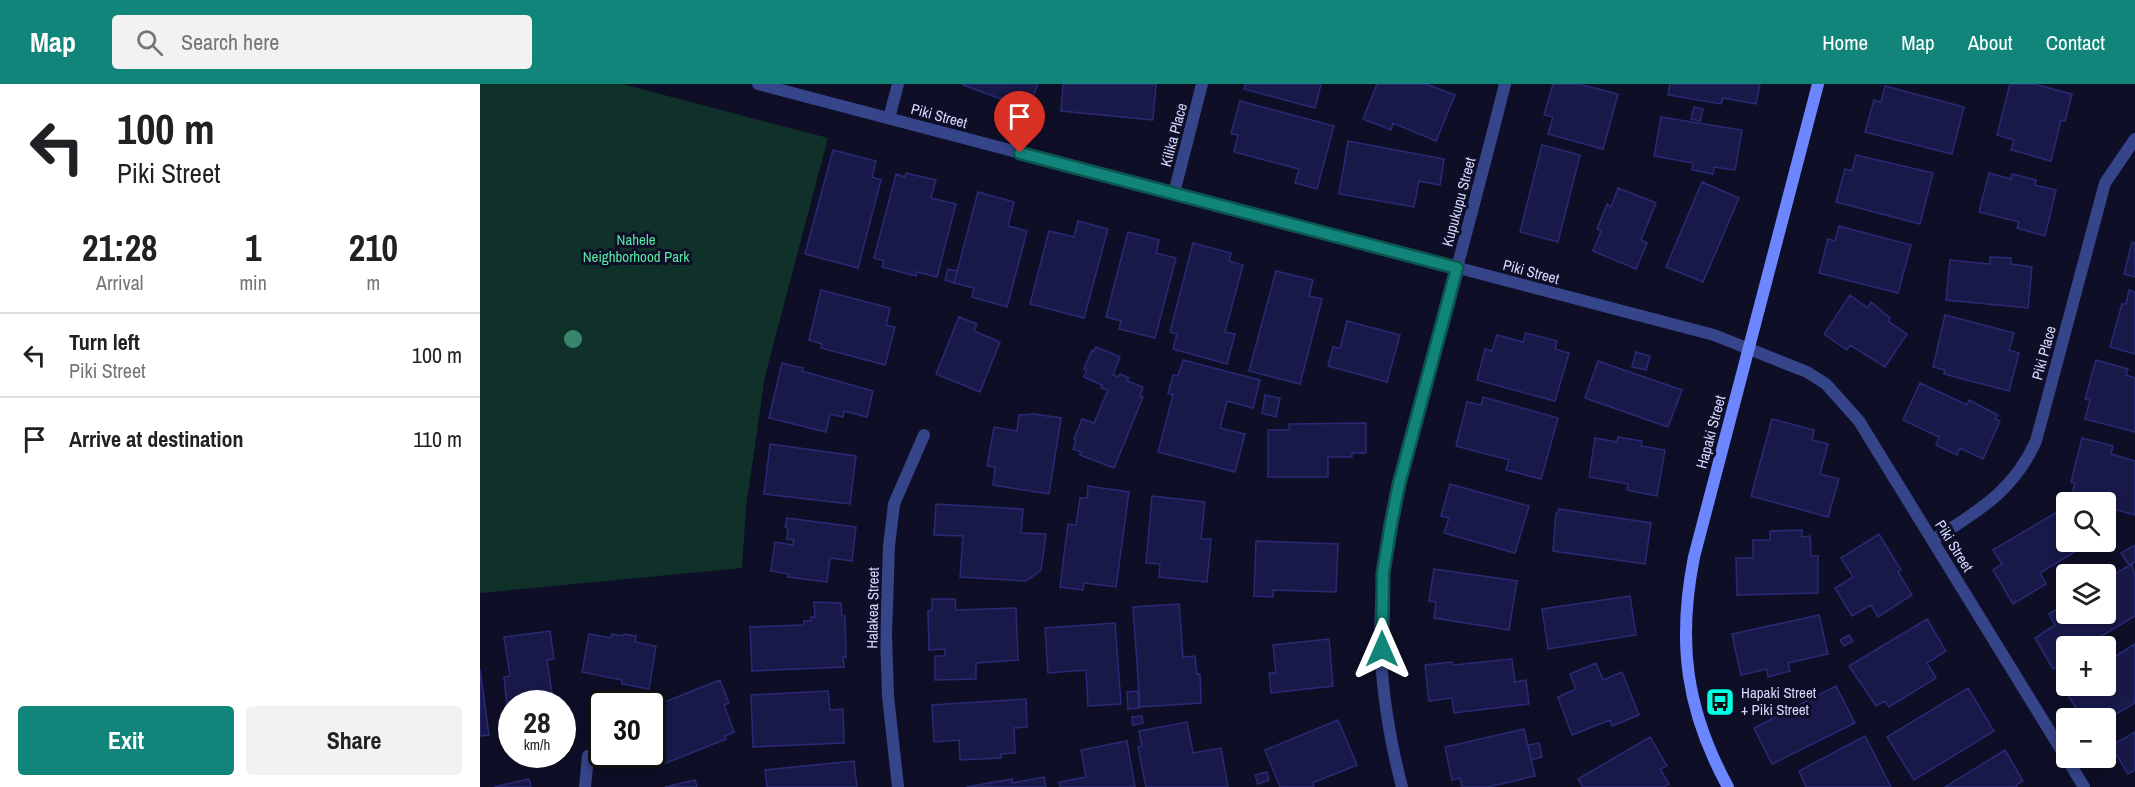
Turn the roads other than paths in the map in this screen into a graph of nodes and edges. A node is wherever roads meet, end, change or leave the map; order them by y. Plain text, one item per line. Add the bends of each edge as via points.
1 (758, 84) edge
2 (898, 84) edge
3 (1202, 84) edge
4 (1505, 84) edge
5 (1818, 84) edge
6 (889, 118) junction
7 (2135, 139) edge
8 (1174, 194) junction
9 (1457, 268) junction
10 (1749, 349) junction
11 (924, 435) dead end
12 (1933, 540) junction
13 (588, 756) dead end
14 (585, 787) edge
15 (898, 787) edge
16 (1402, 787) edge
17 (1728, 787) edge
18 (2084, 787) edge

1 - 6 street, Piki Street
2 - 6 street
3 - 8 street, Kilika Place
4 - 9 street, Kupukupu Street
5 - 10 street, Hapaki Street
6 - 8 street, Piki Street
7 - 12 street, Piki Place via 2104,183 2028,459 1984,508
8 - 9 street, Piki Street
9 - 10 street, Piki Street via 1714,334
9 - 16 street, Kupukupu Street via 1399,484 1383,573 1385,694
10 - 12 street, Piki Street via 1807,372 1841,399 1859,421
10 - 17 street, Hapaki Street via 1694,557 1684,621 1697,718
11 - 15 street, Halakea Street via 894,504 889,546 888,696
12 - 18 street, Piki Street
13 - 14 street

